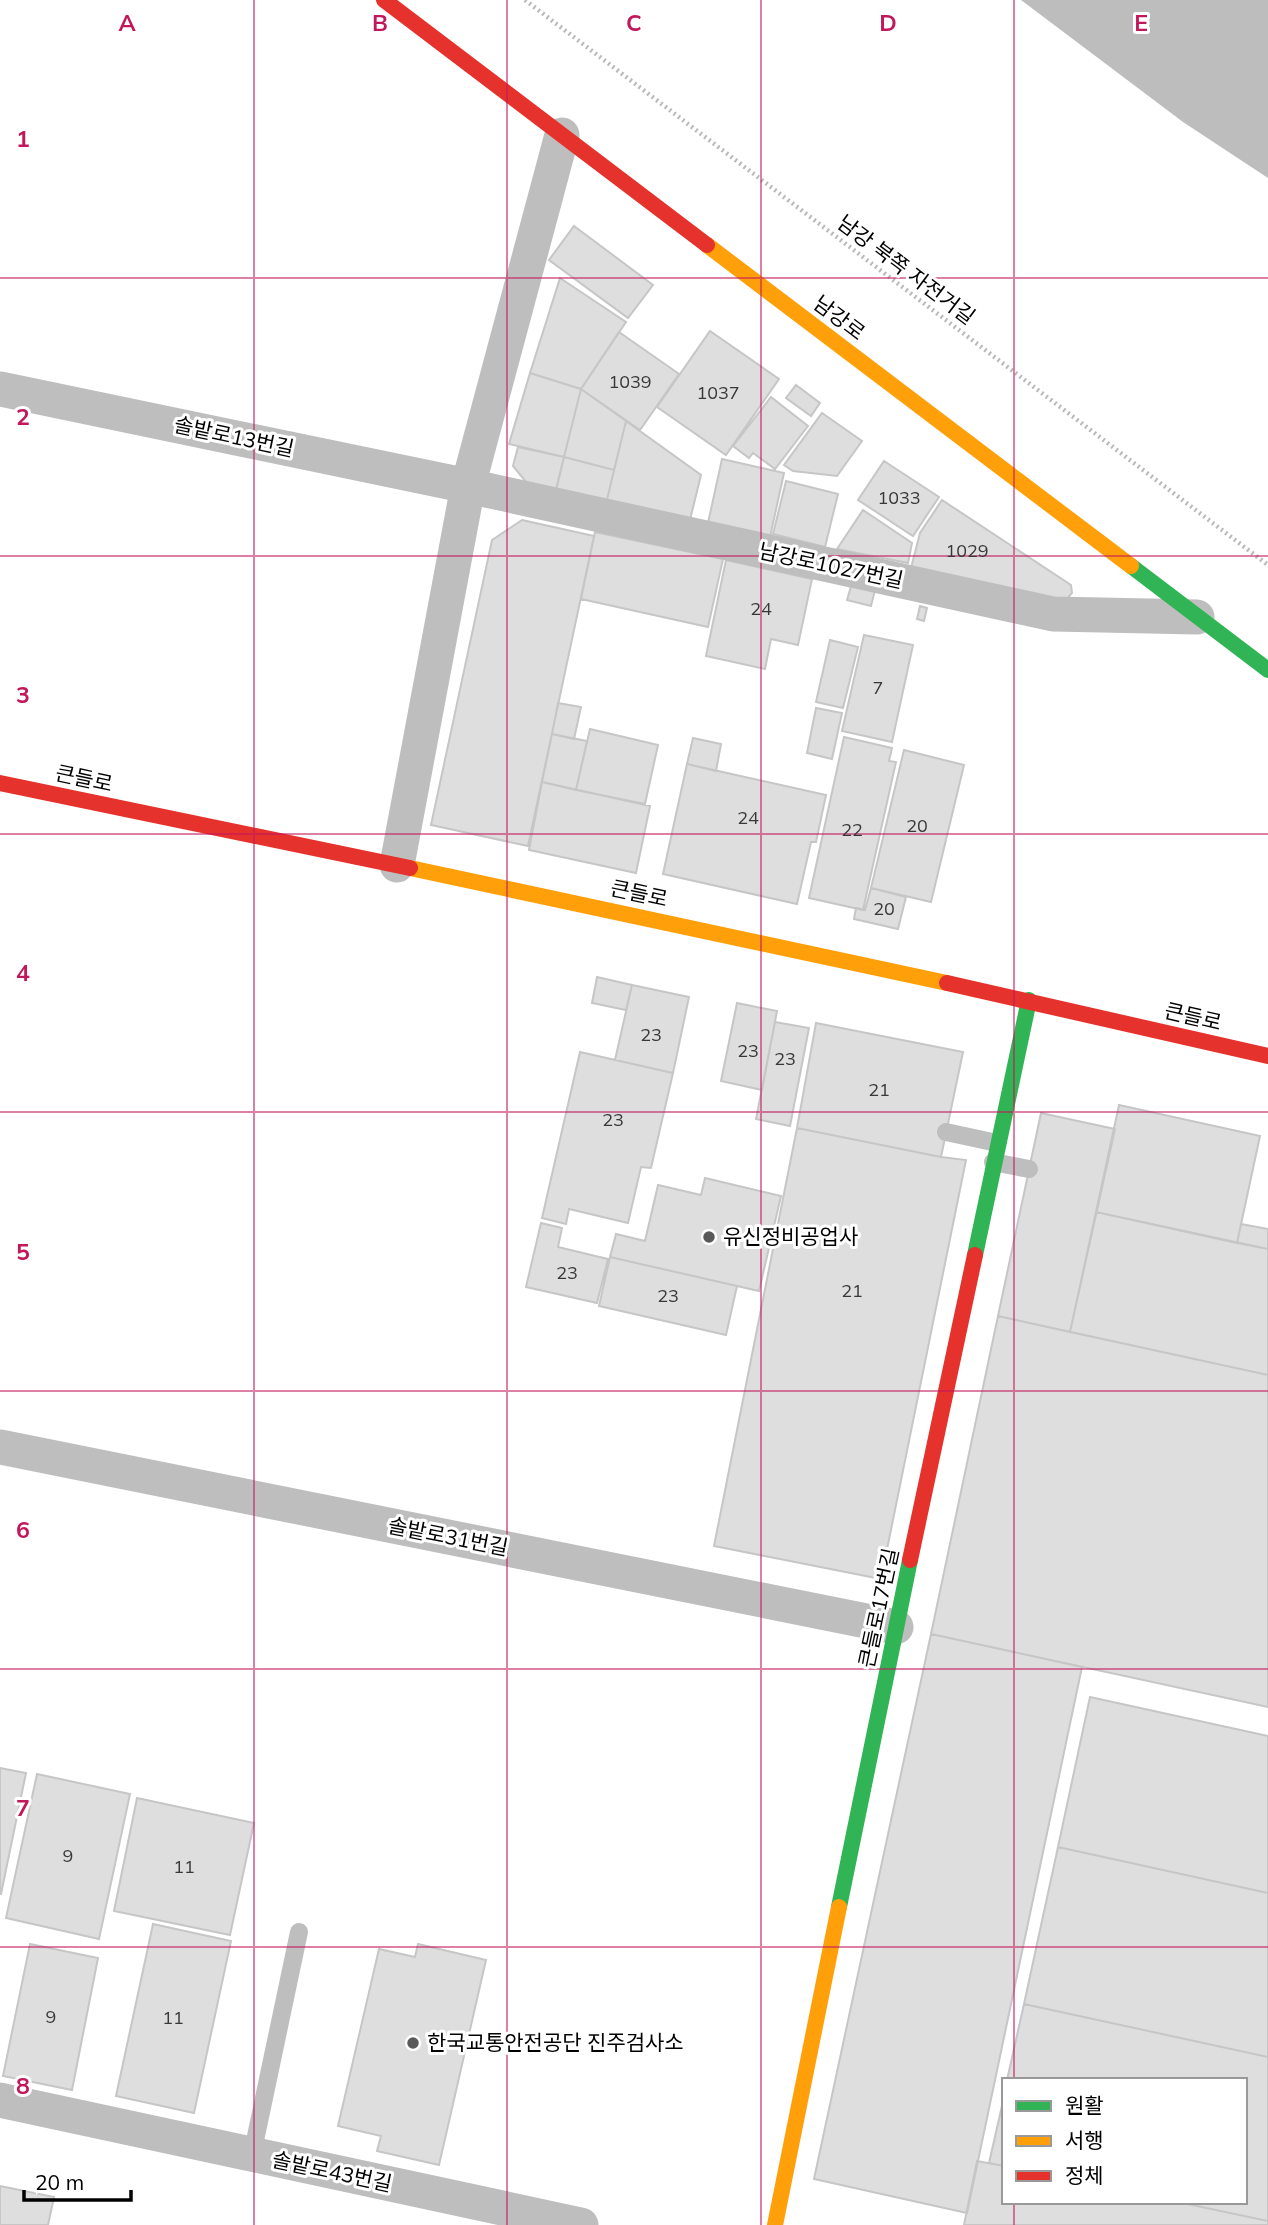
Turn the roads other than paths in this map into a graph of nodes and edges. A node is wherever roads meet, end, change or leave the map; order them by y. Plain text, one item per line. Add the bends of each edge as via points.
1 (384, 0) edge
2 (562, 135) junction
3 (0, 388) edge
4 (468, 486) junction
5 (1197, 617) junction
6 (1268, 670) edge
7 (0, 783) edge
8 (397, 865) junction
9 (1029, 1000) junction
10 (1268, 1056) edge
11 (946, 1132) dead end
12 (997, 1143) junction
13 (993, 1162) junction
14 (1029, 1169) dead end
15 (0, 1447) edge
16 (896, 1628) junction
17 (299, 1932) dead end
18 (0, 2101) edge
19 (252, 2155) junction
20 (581, 2225) edge
21 (775, 2225) edge

1 - 2 street, 남강로
2 - 4 street
2 - 5 street, 남강로
3 - 4 street, 솔밭로13번길
4 - 5 street, 남강로1027번길 via 1053,614
4 - 8 street
5 - 6 street, 남강로
7 - 8 street, 큰들로
8 - 9 street, 큰들로
9 - 10 street, 큰들로
9 - 12 street, 큰들로17번길
11 - 12 lane
12 - 13 street, 큰들로17번길
13 - 14 lane
13 - 16 street, 큰들로17번길
15 - 16 street, 솔밭로31번길
16 - 21 street, 큰들로17번길
17 - 19 lane
18 - 19 street, 솔밭로43번길
19 - 20 street, 솔밭로43번길

